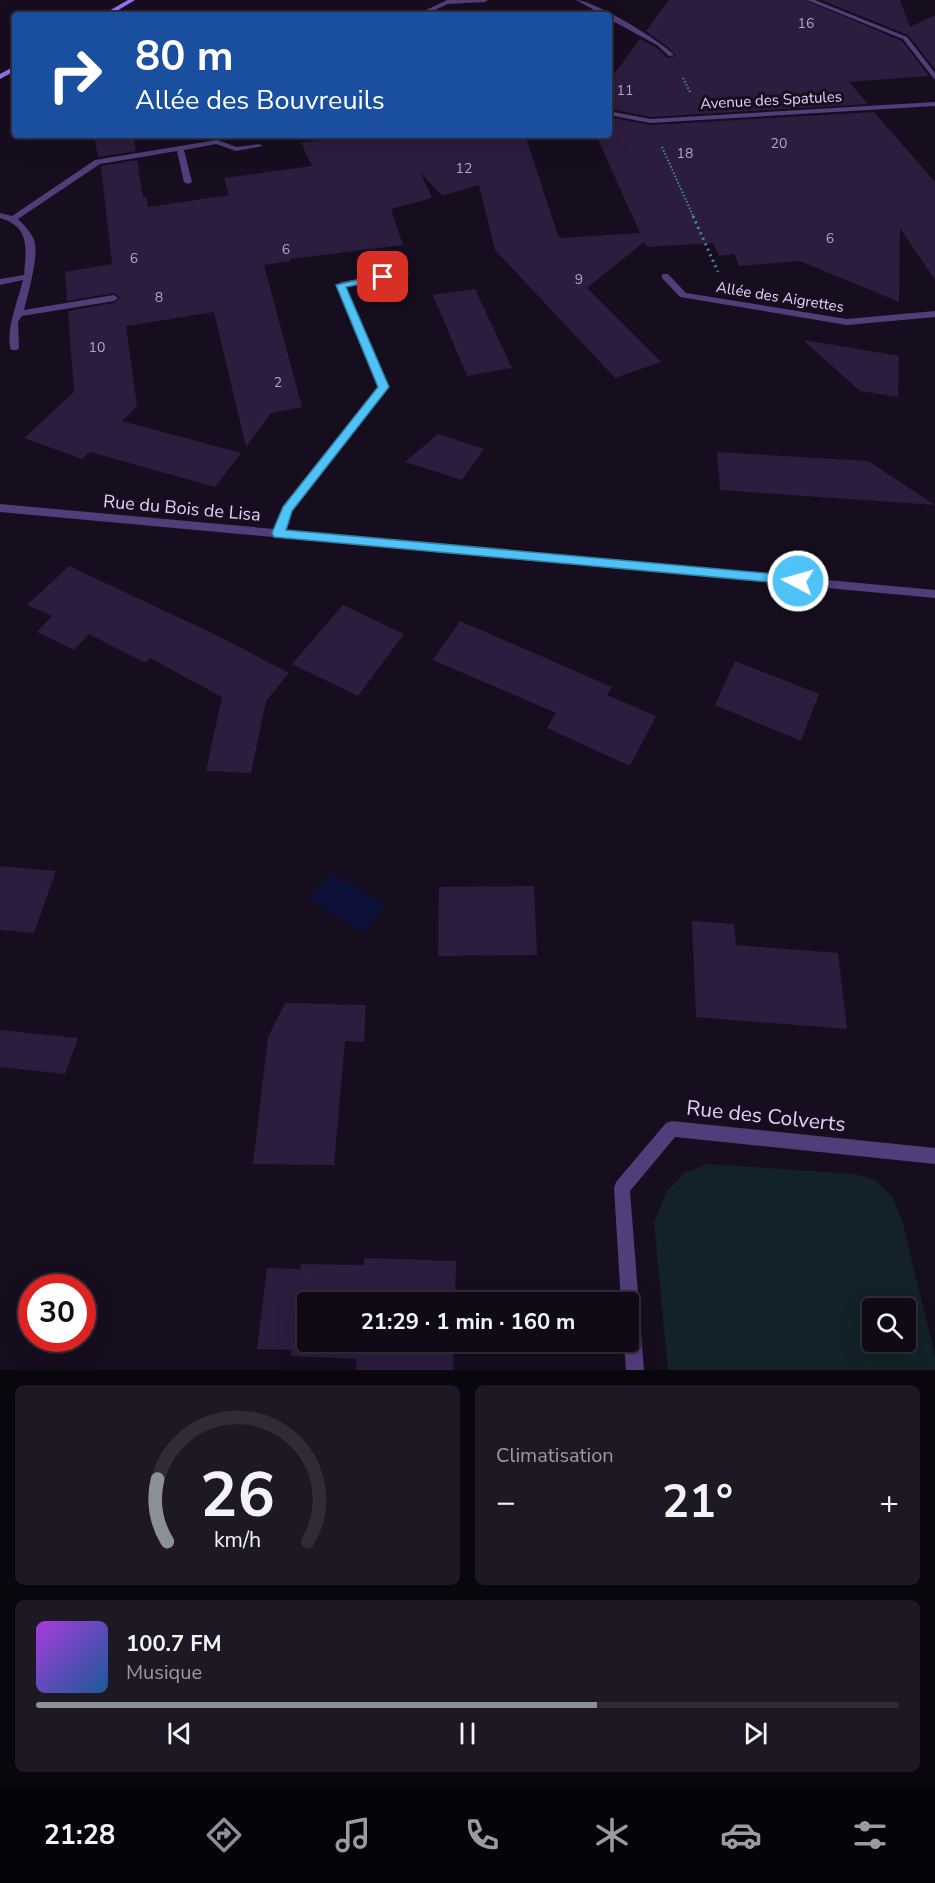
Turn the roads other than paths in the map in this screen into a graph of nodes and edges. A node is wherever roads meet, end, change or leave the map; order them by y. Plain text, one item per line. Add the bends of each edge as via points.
1 (132, 0) edge
2 (485, 0) edge
3 (579, 0) edge
4 (810, 0) edge
5 (110, 12) edge
6 (425, 12) edge
7 (602, 12) edge
8 (612, 17) edge
9 (671, 55) road end
10 (935, 78) edge
11 (935, 104) edge
12 (612, 114) edge
13 (199, 138) edge
14 (201, 144) junction
15 (259, 146) dead end
16 (180, 147) junction
17 (188, 182) dead end
18 (0, 215) edge
19 (13, 219) junction
20 (405, 273) dead end
21 (665, 276) dead end
22 (28, 277) junction
23 (0, 282) edge
24 (114, 298) dead end
25 (20, 314) junction
26 (935, 314) edge
27 (14, 348) dead end
28 (0, 508) edge
29 (278, 533) junction
30 (935, 594) edge
31 (935, 1156) edge
32 (635, 1370) edge

1 - 5 street
2 - 6 street via 447,2
3 - 7 street
4 - 10 street via 905,38
8 - 9 street via 644,34
11 - 12 street, Avenue des Spatules via 650,121
13 - 14 street
14 - 15 street via 217,142 236,149
14 - 16 street
16 - 17 street
16 - 19 street via 98,162
18 - 19 street
19 - 22 street via 31,242
20 - 29 street via 341,285 383,387 287,510
21 - 26 street, Allée des Aigrettes via 683,295 847,322
22 - 23 street
22 - 25 street
24 - 25 street
25 - 27 street via 14,322
28 - 29 street, Rue du Bois de Lisa
29 - 30 street, Rue du Bois de Lisa
31 - 32 street, Rue des Colverts via 672,1128 622,1188

